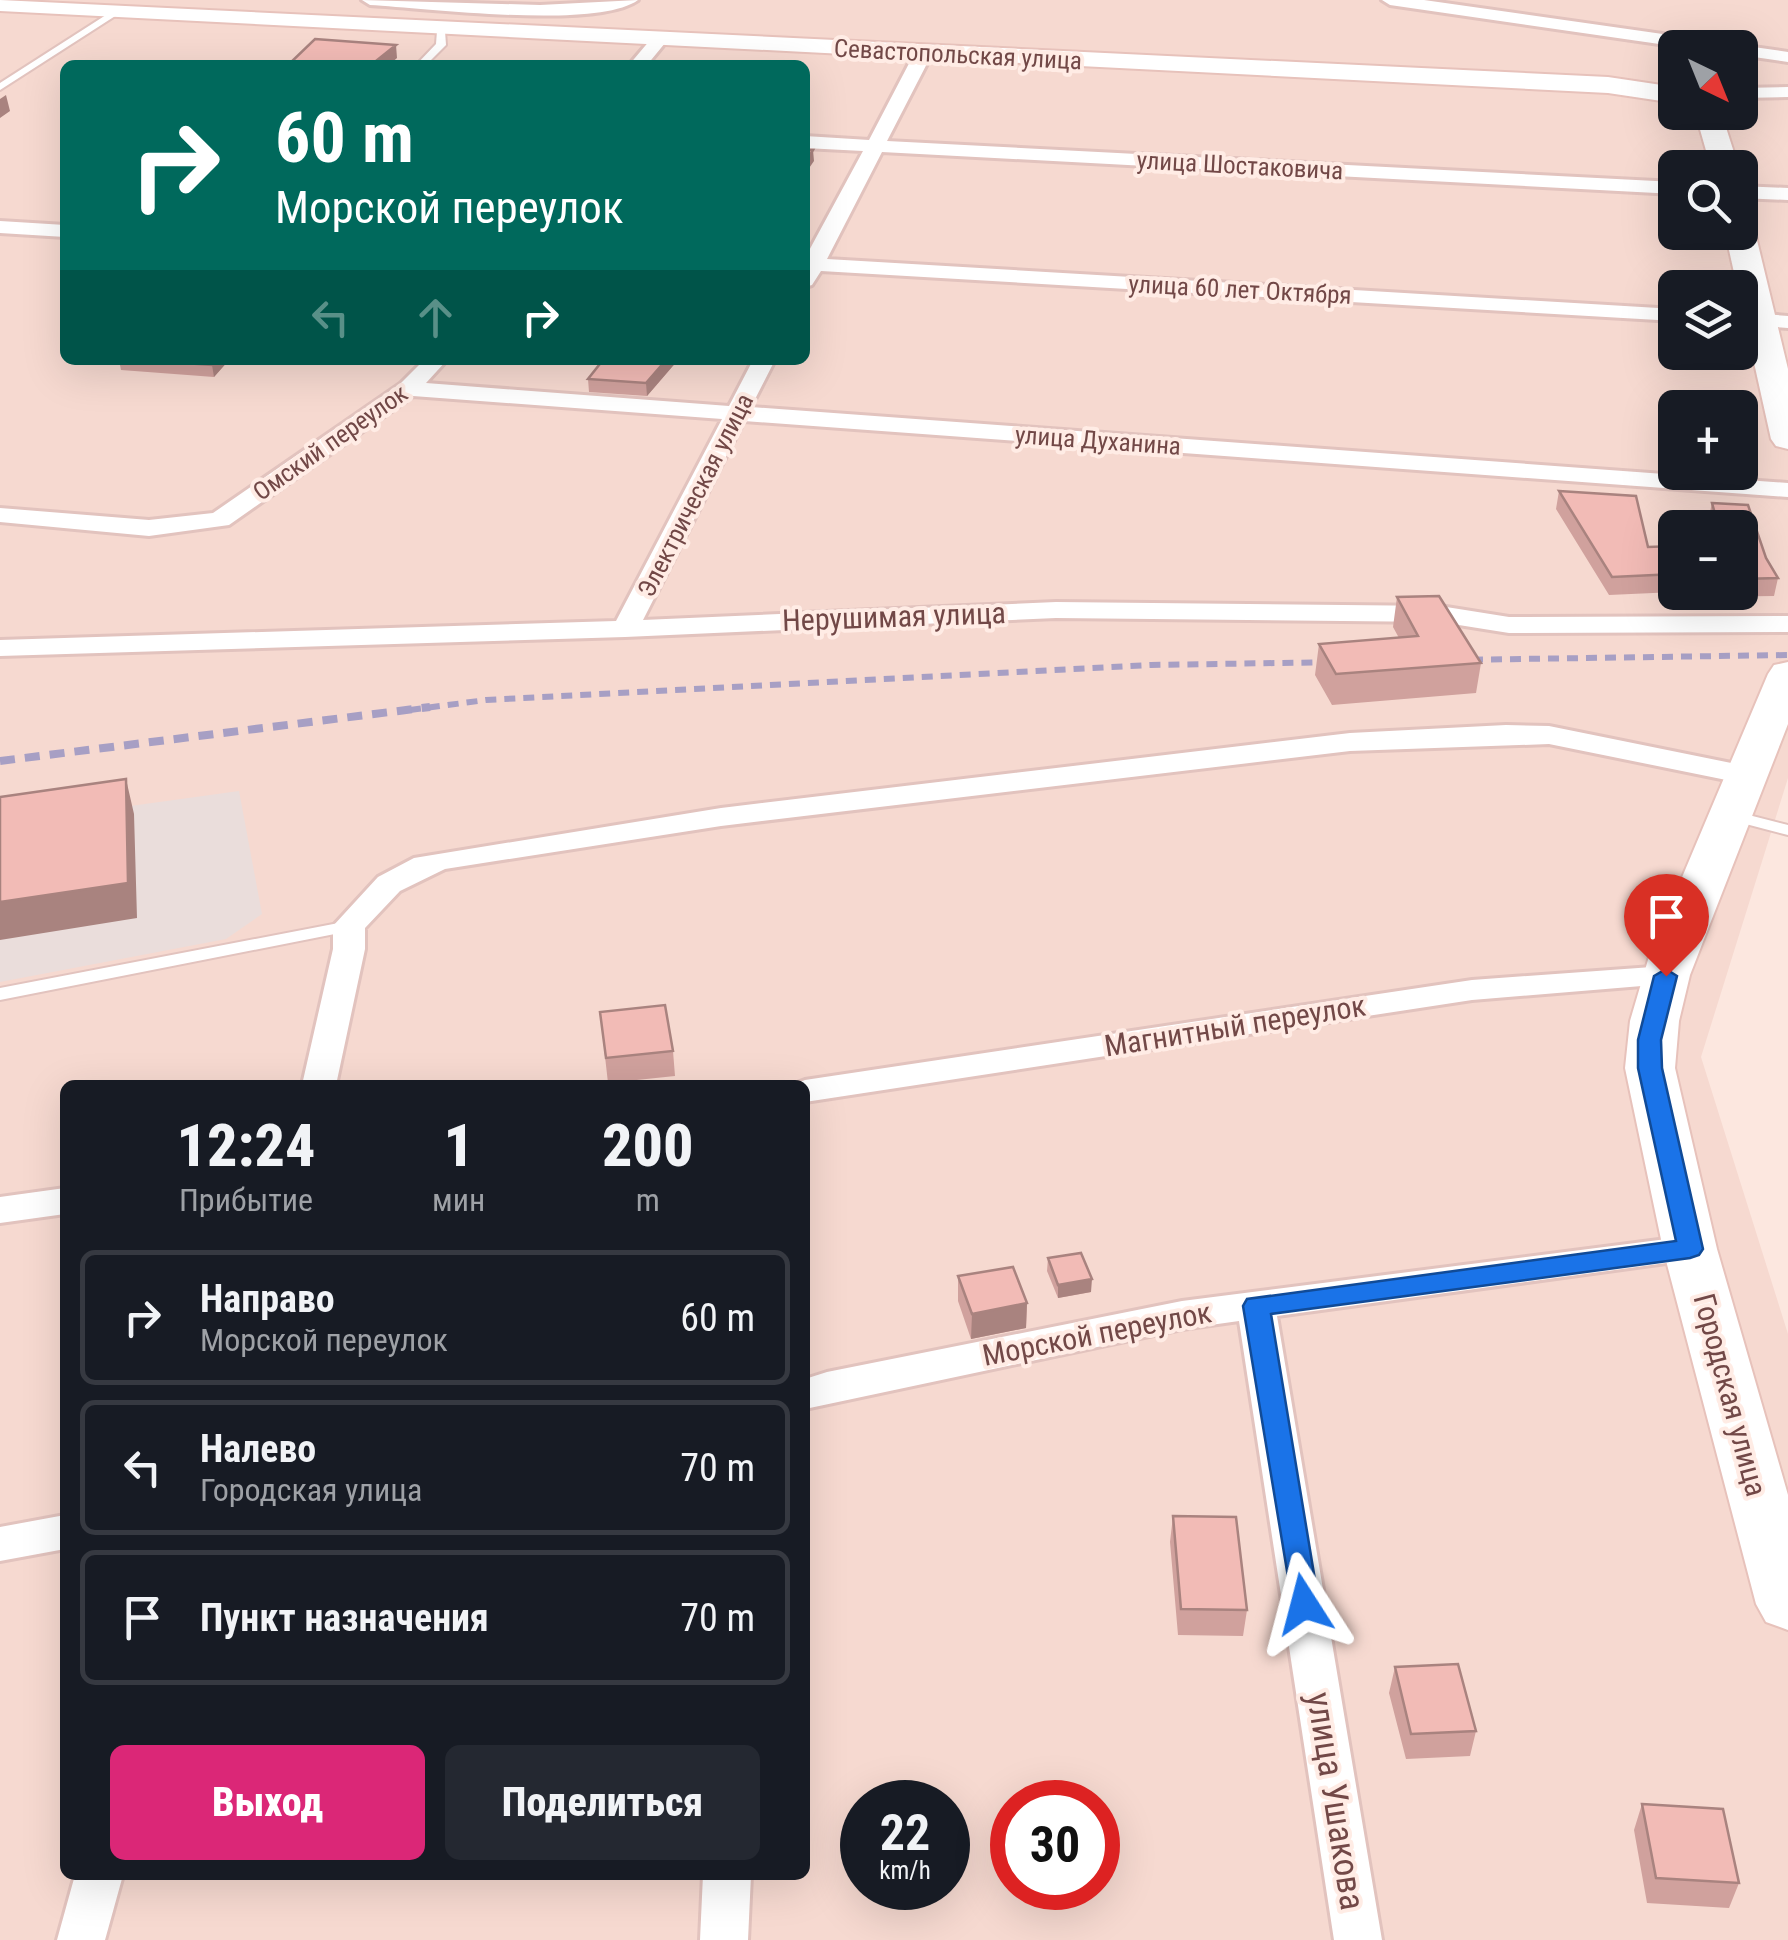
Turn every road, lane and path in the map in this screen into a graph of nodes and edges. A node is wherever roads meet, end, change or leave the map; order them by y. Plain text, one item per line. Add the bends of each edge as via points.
1 (370, 0) edge
2 (630, 0) edge
3 (1390, 0) edge
4 (427, 1) edge
5 (0, 4) edge
6 (120, 9) junction
7 (447, 24) junction
8 (662, 37) junction
9 (1658, 38) edge
10 (924, 52) junction
11 (1758, 53) edge
12 (1788, 58) edge
13 (426, 60) edge
14 (642, 60) edge
15 (1788, 80) edge
16 (0, 87) edge
17 (1758, 90) edge
18 (1658, 92) edge
19 (1788, 92) edge
20 (1758, 93) edge
21 (810, 142) edge
22 (875, 145) junction
23 (1658, 187) edge
24 (1758, 193) edge
25 (1788, 194) edge
26 (0, 227) edge
27 (60, 231) edge
28 (1744, 250) edge
29 (810, 266) edge
30 (810, 270) edge
31 (1658, 314) edge
32 (1762, 320) edge
33 (431, 365) edge
34 (761, 365) edge
35 (408, 388) junction
36 (736, 414) junction
37 (1788, 440) edge
38 (1788, 490) edge
39 (0, 515) edge
40 (1788, 624) edge
41 (625, 629) junction
42 (0, 648) edge
43 (1788, 677) edge
44 (1737, 795) junction
45 (1788, 830) edge
46 (349, 926) junction
47 (1666, 976) junction
48 (0, 994) edge
49 (320, 1080) edge
50 (810, 1090) edge
51 (60, 1202) edge
52 (0, 1210) edge
53 (1690, 1249) junction
54 (1256, 1306) junction
55 (810, 1392) edge
56 (60, 1533) edge
57 (0, 1544) edge
58 (1786, 1590) edge
59 (99, 1880) edge
60 (727, 1880) edge
61 (81, 1940) edge
62 (724, 1940) edge
63 (1358, 1940) edge

1 - 4 street
2 - 4 street via 552,8
3 - 9 street
5 - 6 street, Севастопольская улица
6 - 7 street, Севастопольская улица
6 - 16 lane
7 - 8 street, Севастопольская улица
7 - 13 lane via 441,45
8 - 10 street, Севастопольская улица
8 - 14 street
10 - 18 street, Севастопольская улица
10 - 22 street
11 - 12 street
15 - 17 street
19 - 20 street
21 - 22 street, улица Шостаковича
22 - 23 street, улица Шостаковича
22 - 29 street
24 - 25 street
26 - 27 street
28 - 32 street
30 - 31 street, улица 60 лет Октября
32 - 37 street
33 - 35 street, Омский переулок
34 - 36 street, Электрическая улица
35 - 36 street, улица Духанина
35 - 39 street, Омский переулок via 220,520 149,528
36 - 38 street, улица Духанина
36 - 41 street, Электрическая улица
40 - 41 street, Нерушимая улица via 1509,625 1440,614 1056,610
41 - 42 street, Нерушимая улица
43 - 44 street, Городская улица
44 - 45 lane
44 - 46 street via 1549,735 1350,742 513,846 410,868
44 - 47 street, Городская улица
46 - 48 lane
46 - 49 street via 350,949
47 - 50 street, Магнитный переулок via 1472,990
47 - 53 street, Городская улица via 1650,1068
51 - 52 street
53 - 54 street, Морской переулок
53 - 58 street, Городская улица
54 - 55 street, Морской переулок via 1182,1314
54 - 63 street, улица Ушакова
56 - 57 street
59 - 61 street
60 - 62 street

